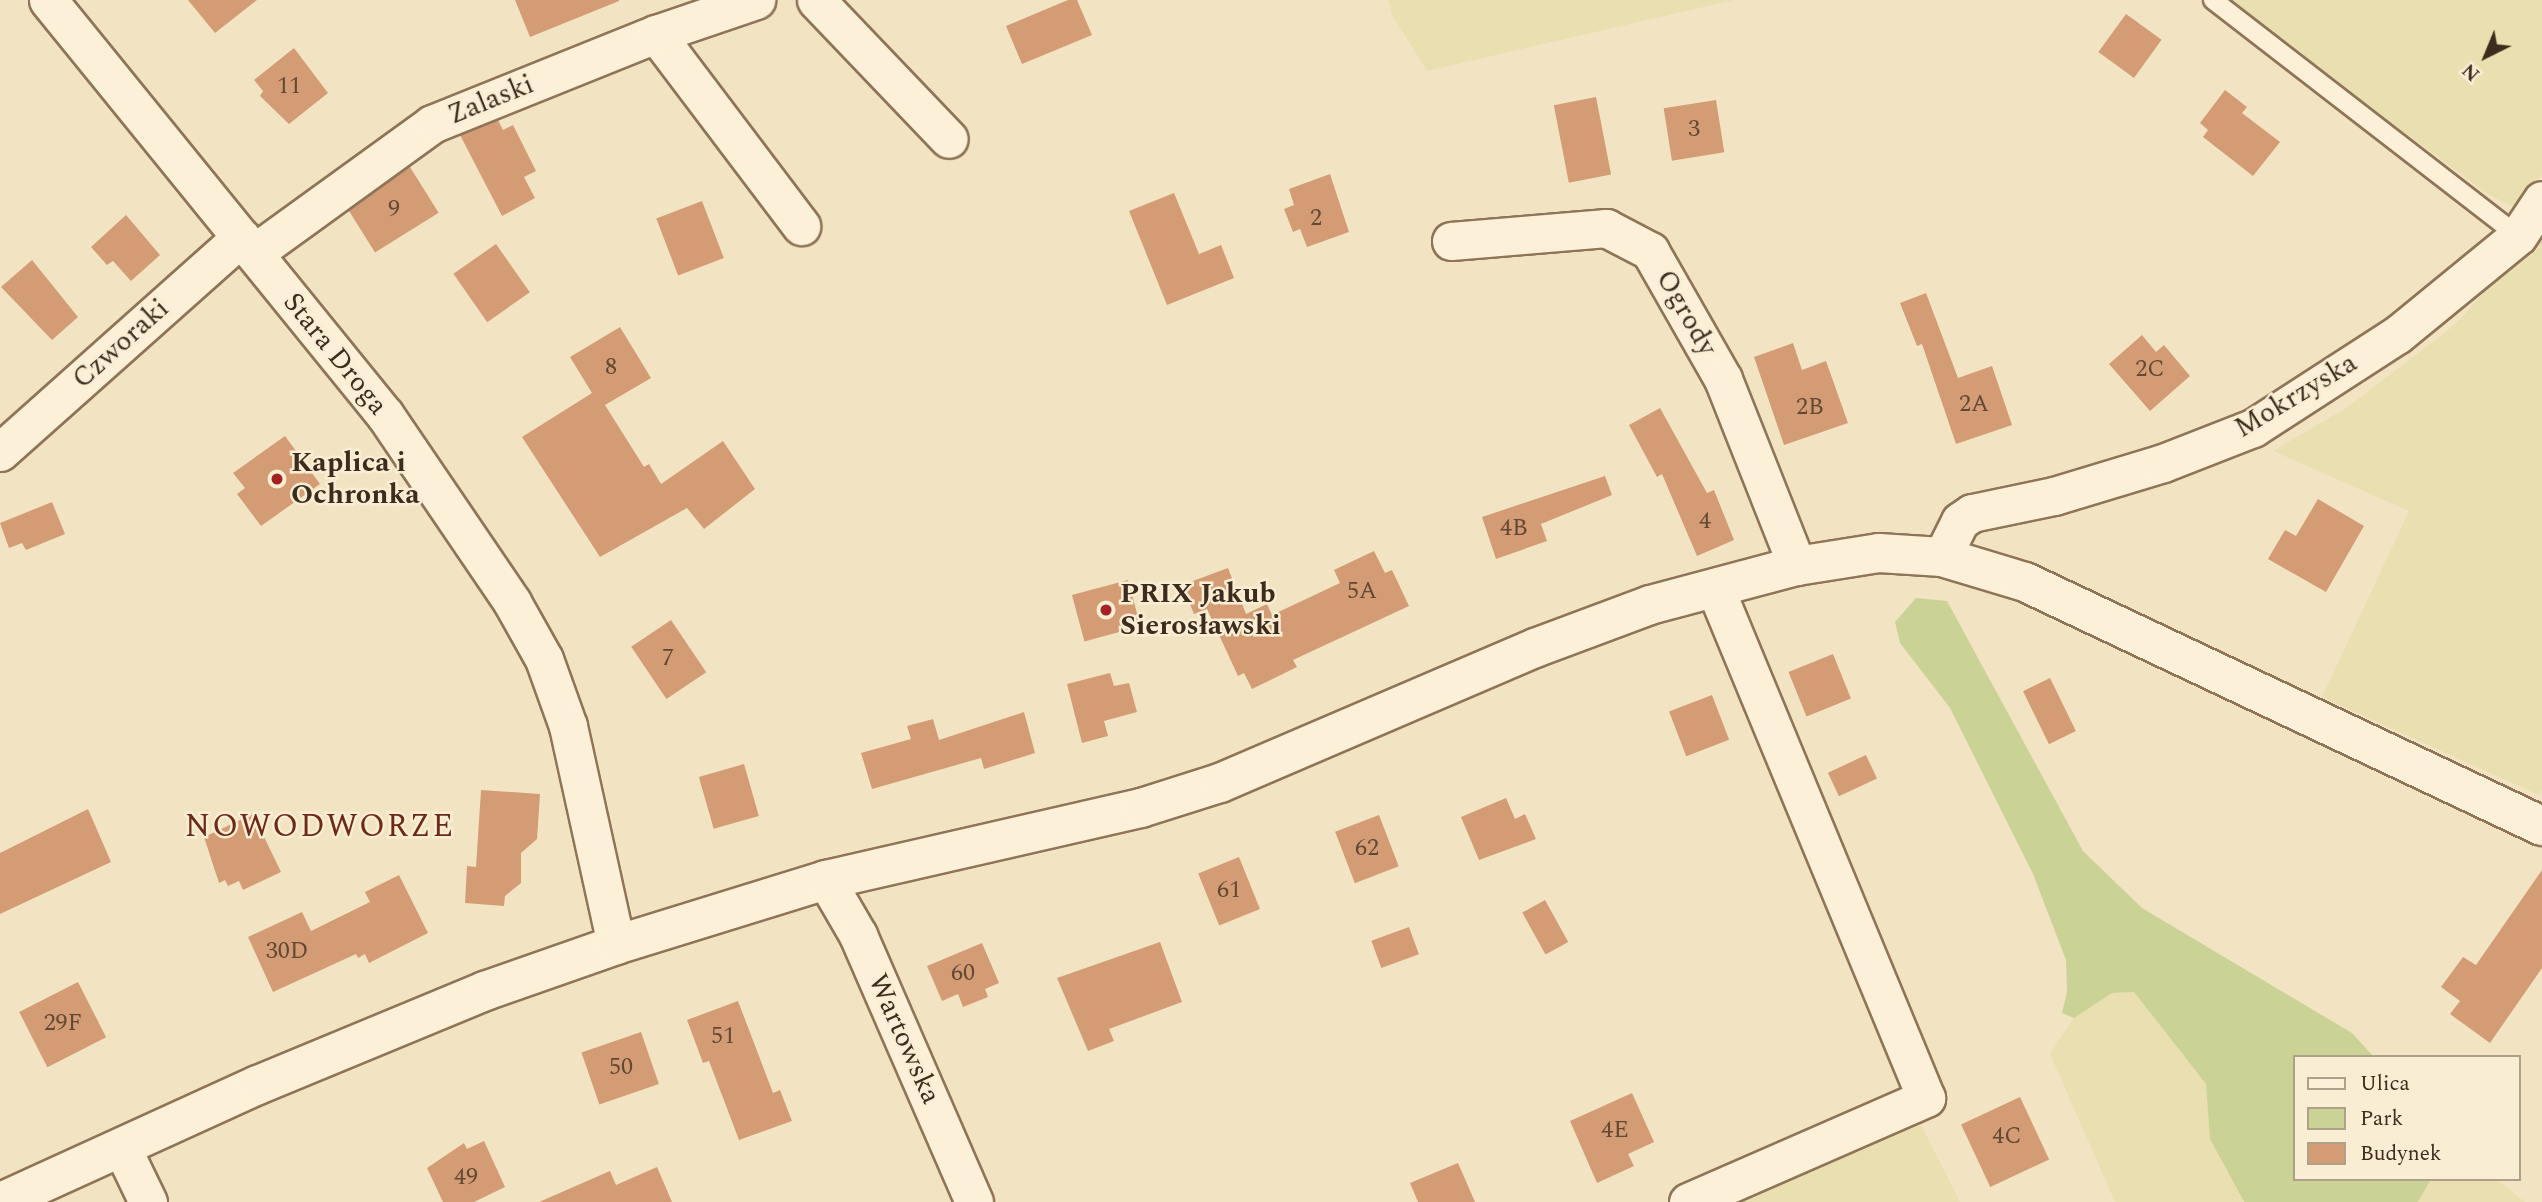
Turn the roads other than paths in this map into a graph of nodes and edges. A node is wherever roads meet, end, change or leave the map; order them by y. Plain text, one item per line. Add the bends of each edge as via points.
1 (48, 0) edge
2 (755, 0) edge
3 (816, 0) edge
4 (2213, 0) edge
5 (656, 34) junction
6 (949, 139) dead end
7 (2542, 200) edge
8 (801, 226) dead end
9 (2518, 236) junction
10 (1451, 241) dead end
11 (247, 245) junction
12 (0, 452) edge
13 (1942, 557) junction
14 (1797, 566) junction
15 (1716, 588) junction
16 (2542, 826) edge
17 (826, 880) junction
18 (616, 945) junction
19 (122, 1147) junction
20 (1, 1202) edge
21 (148, 1202) edge
22 (974, 1202) edge
23 (1688, 1202) edge

1 - 11 street, Stara Droga
2 - 5 street, Zalaski
3 - 6 street
4 - 9 lane
5 - 8 street
5 - 11 street, Zalaski via 432,124
7 - 9 street, Mokrzyska
9 - 13 street, Mokrzyska via 2397,335 2253,428 2163,463 2054,496 1972,513 1960,521
10 - 14 street, Ogrody via 1606,228 1650,251 1723,379
11 - 12 street, Czworaki
11 - 18 street, Stara Droga via 385,415 512,602 544,659 568,726
13 - 14 street via 1879,553
13 - 16 street via 2025,582
14 - 15 street
15 - 17 street via 1650,605 1535,648 1220,783 1070,825
15 - 23 street via 1927,1098
17 - 18 street
17 - 22 street, Wartowska via 858,935
18 - 19 street via 485,991
19 - 20 street
19 - 21 street

